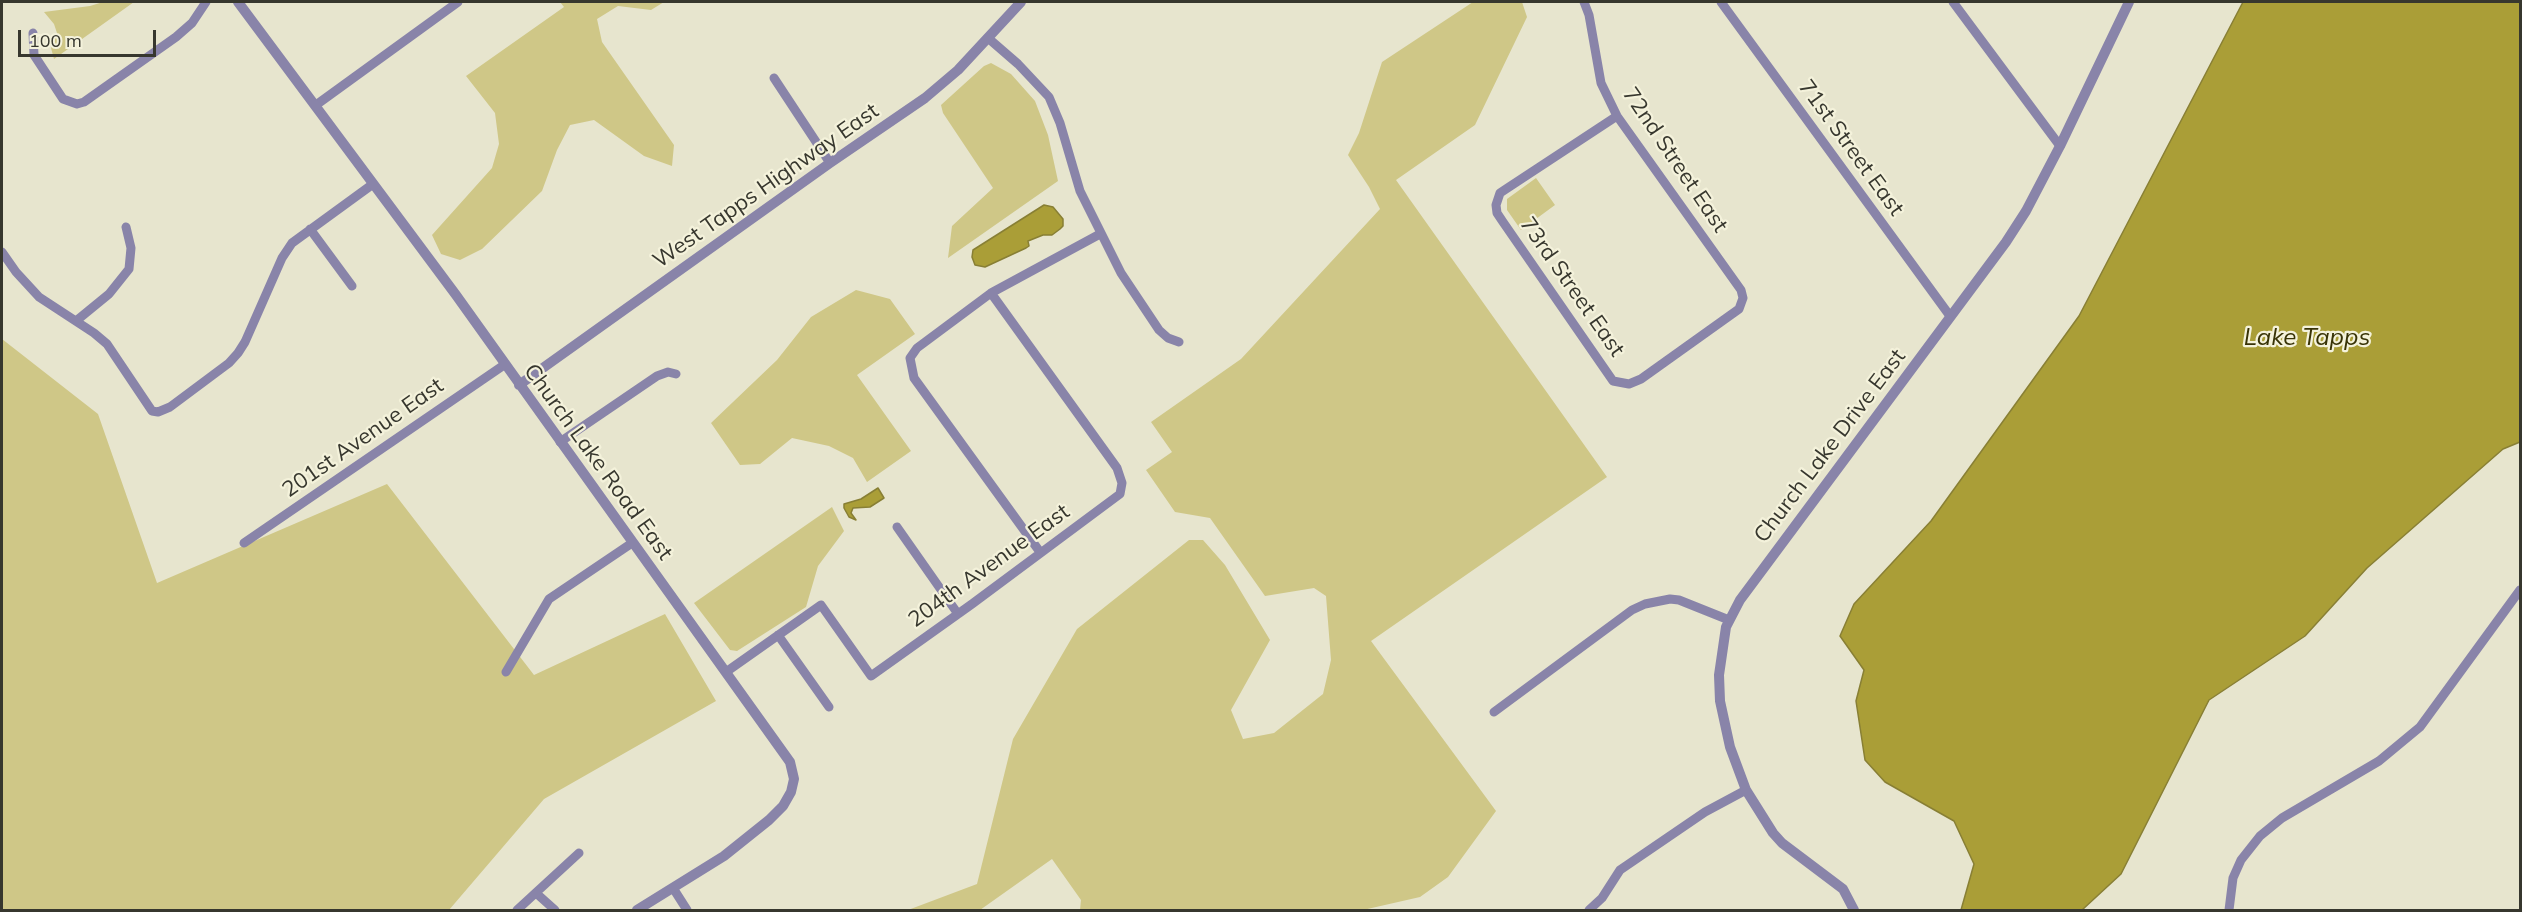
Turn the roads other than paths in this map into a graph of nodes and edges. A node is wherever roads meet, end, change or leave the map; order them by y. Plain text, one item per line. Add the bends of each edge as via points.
1 (207, 2) edge
2 (238, 2) edge
3 (458, 2) edge
4 (1021, 2) edge
5 (1584, 2) edge
6 (1721, 2) edge
7 (1953, 2) edge
8 (2129, 2) edge
9 (33, 33) dead end
10 (988, 38) junction
11 (774, 78) dead end
12 (316, 105) junction
13 (1617, 116) junction
14 (2060, 146) junction
15 (830, 163) junction
16 (373, 184) junction
17 (126, 226) dead end
18 (310, 229) junction
19 (1100, 234) junction
20 (2, 252) edge
21 (352, 286) dead end
22 (991, 293) junction
23 (1950, 316) junction
24 (76, 321) junction
25 (1179, 342) dead end
26 (504, 364) junction
27 (675, 375) dead end
28 (1624, 384) joint
29 (519, 385) junction
30 (560, 442) junction
31 (897, 527) dead end
32 (244, 543) dead end
33 (632, 543) junction
34 (1040, 552) junction
35 (2520, 590) edge
36 (958, 614) junction
37 (1730, 620) junction
38 (778, 635) junction
39 (506, 672) dead end
40 (726, 672) junction
41 (829, 707) dead end
42 (1494, 712) dead end
43 (1746, 789) junction
44 (579, 853) dead end
45 (673, 888) junction
46 (536, 893) junction
47 (517, 910) edge
48 (555, 910) edge
49 (637, 910) edge
50 (687, 910) edge
51 (1589, 910) edge
52 (1854, 910) edge
53 (2229, 910) edge

1 - 9 street via 176,37 84,102 73,104 63,99 34,56
2 - 12 street, Church Lake Road East
3 - 12 street
4 - 10 street, West Tapps Highway East
5 - 13 street, 72nd Street East via 1601,82
6 - 23 street, 71st Street East
7 - 14 street
8 - 14 street, Church Lake Drive East
10 - 15 street, West Tapps Highway East via 925,98
10 - 19 street via 1049,97 1080,191
11 - 15 street
12 - 16 street, Church Lake Road East
13 - 28 street, 72nd Street East via 1743,298 1739,309 1641,379
13 - 28 street, 73rd Street East via 1500,193 1496,205 1497,213 1613,381
14 - 23 street, Church Lake Drive East via 2026,211
15 - 29 street, West Tapps Highway East
16 - 18 street
16 - 26 street, Church Lake Road East
17 - 24 street via 131,248 129,269 109,294
18 - 21 street
18 - 24 street via 292,243 282,258 238,353 158,412 152,411 114,352
19 - 22 street
19 - 25 street via 1133,294 1159,330
20 - 24 street via 39,297
22 - 34 street via 917,348 910,365 914,378
22 - 34 street, 204th Avenue East via 1117,468 1122,483 1115,499
23 - 37 street, Church Lake Drive East via 1740,600
26 - 29 street, Church Lake Road East
26 - 32 street, 201st Avenue East
27 - 30 street via 668,372 657,376
29 - 30 street, Church Lake Road East
30 - 33 street, Church Lake Road East
31 - 36 street
33 - 39 street via 549,599
33 - 40 street, Church Lake Road East
34 - 36 street, 204th Avenue East
35 - 53 street via 2420,727 2379,761 2282,818 2260,836 2233,878
36 - 38 street, 204th Avenue East via 871,676 821,605
37 - 42 street via 1679,600 1646,604 1632,610
37 - 43 street, Church Lake Drive East via 1722,646 1720,701 1730,747
38 - 40 street
38 - 41 street
40 - 45 street, Church Lake Road East via 790,762 794,779 791,792 783,806 741,844
43 - 51 street via 1620,870
43 - 52 street, Church Lake Drive East via 1773,833 1836,882
44 - 46 street
45 - 49 street, Church Lake Road East
45 - 50 street
46 - 47 street
46 - 48 street

